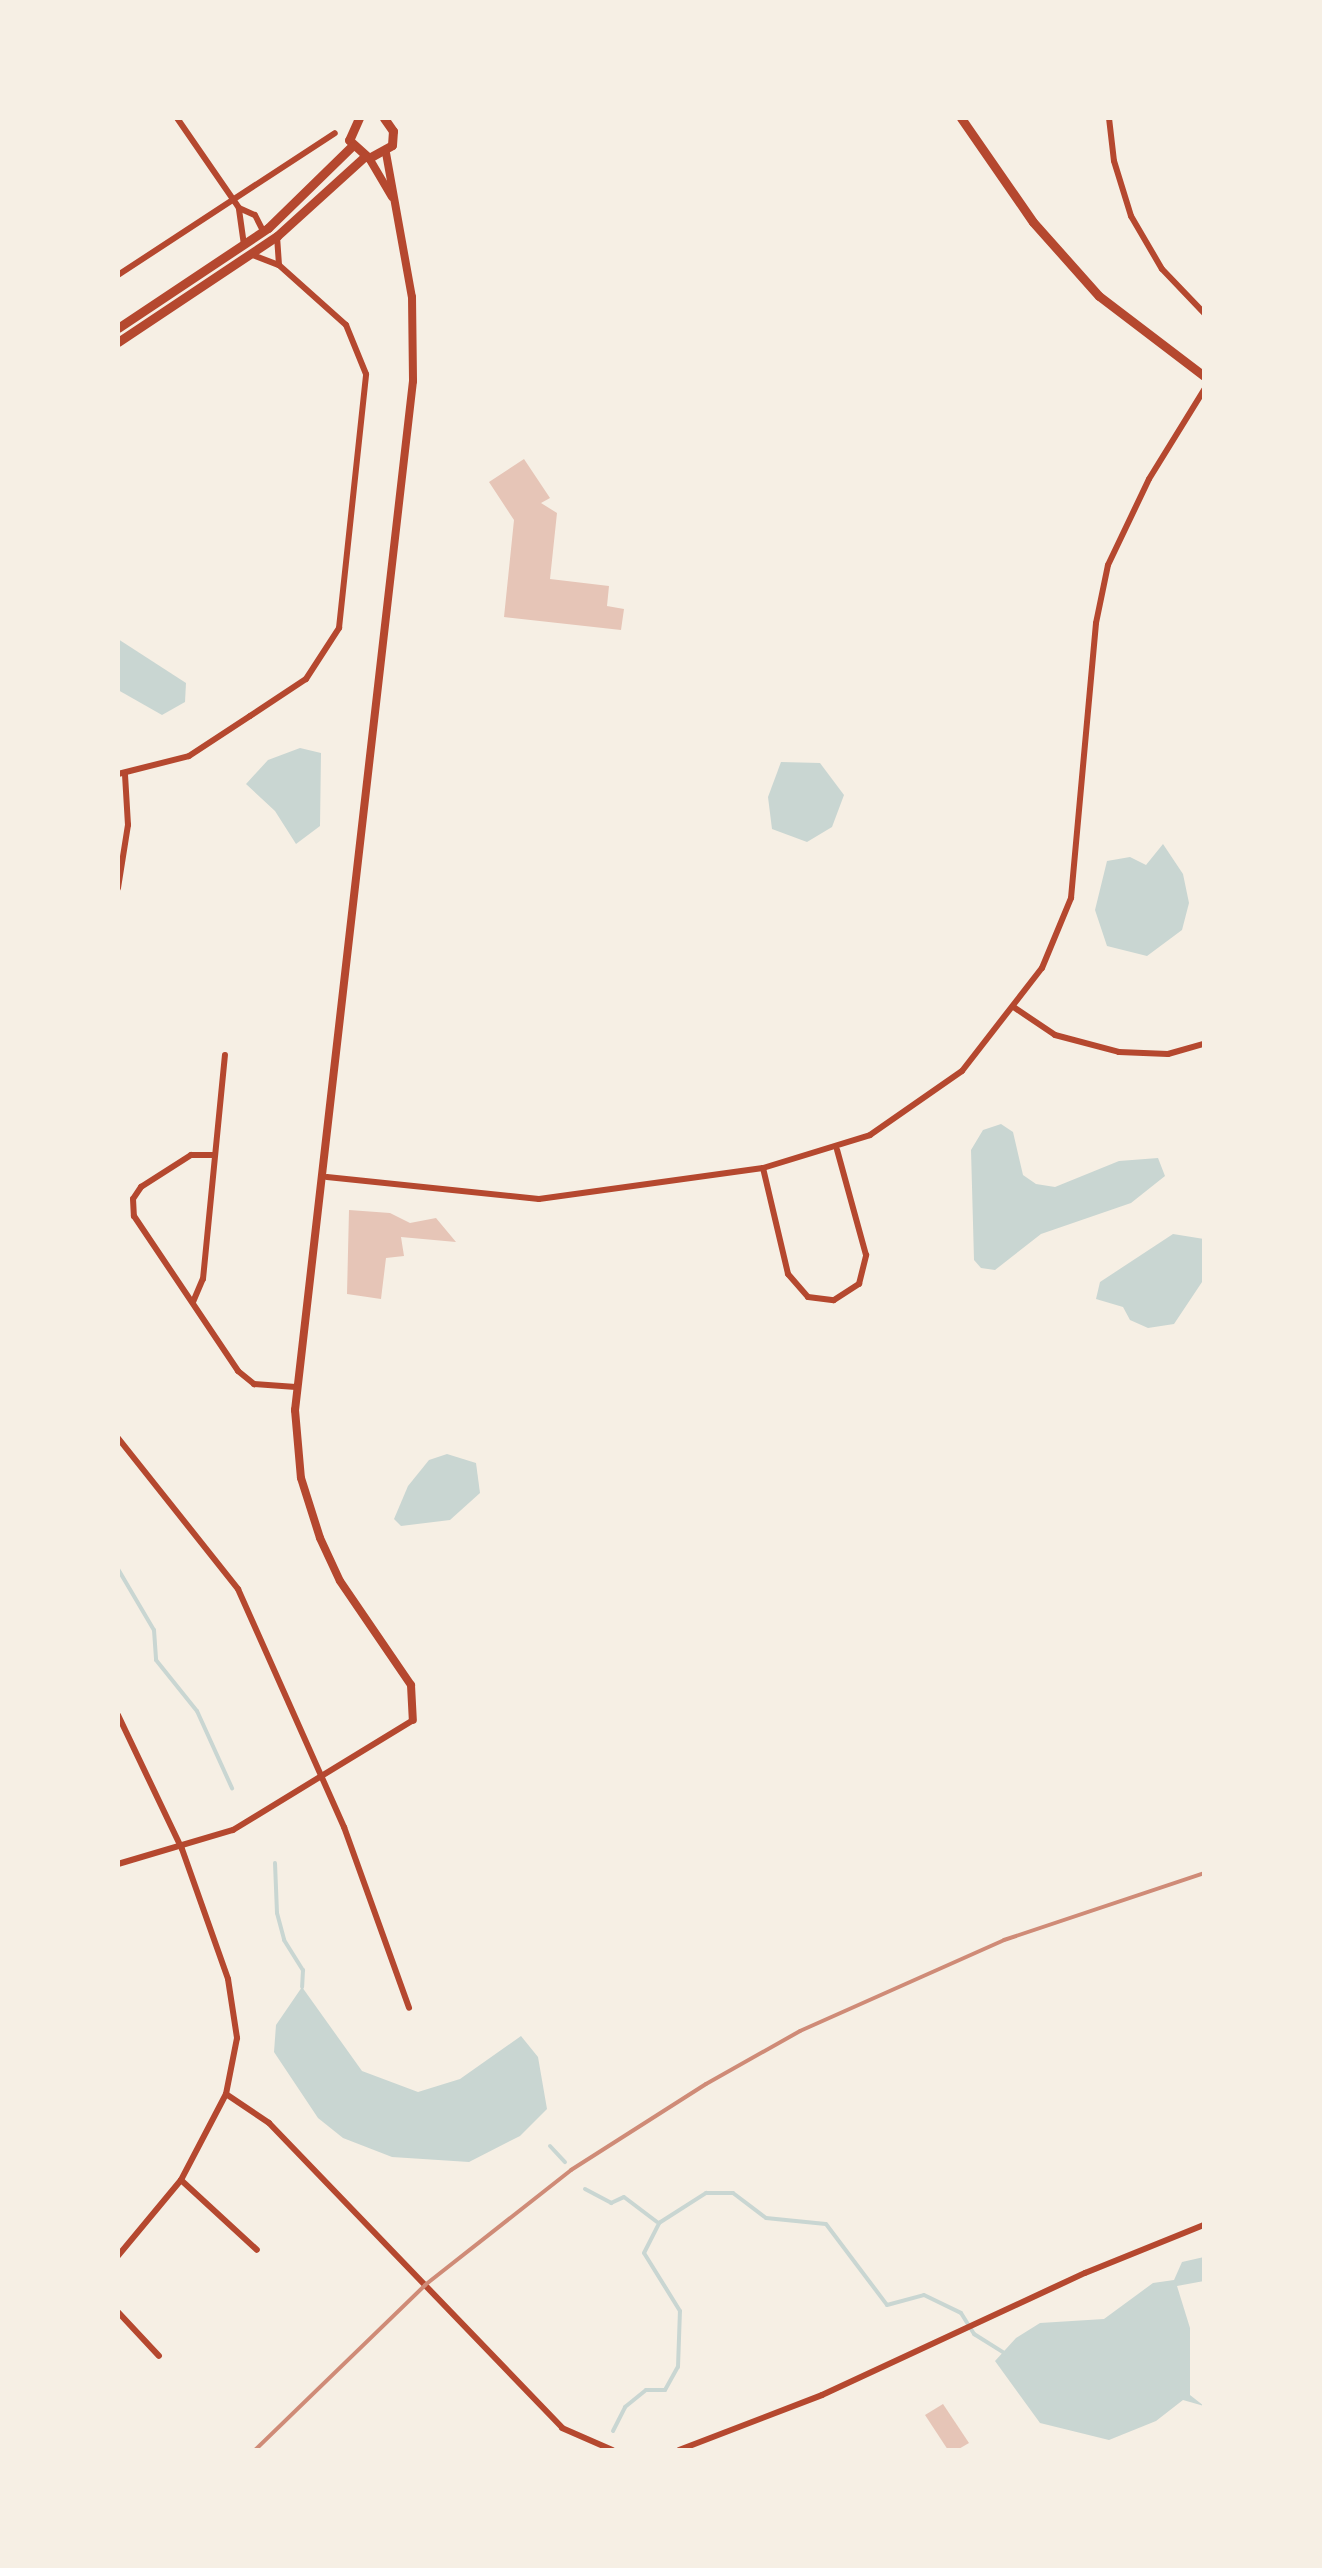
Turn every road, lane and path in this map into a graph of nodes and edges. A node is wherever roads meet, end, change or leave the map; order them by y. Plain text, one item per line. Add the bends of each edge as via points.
1 (177, 118) edge
2 (356, 118) edge
3 (400, 118) edge
4 (961, 118) edge
5 (1109, 118) edge
6 (388, 122) edge
7 (335, 133) dead end
8 (352, 146) junction
9 (386, 153) junction
10 (367, 157) junction
11 (392, 197) junction
12 (234, 200) junction
13 (240, 208) junction
14 (263, 232) junction
15 (276, 236) junction
16 (246, 249) junction
17 (238, 261) junction
18 (279, 265) junction
19 (118, 275) edge
20 (1204, 313) edge
21 (118, 328) edge
22 (118, 342) edge
23 (1204, 376) edge
24 (1204, 390) edge
25 (121, 774) edge
26 (118, 888) edge
27 (1016, 1008) junction
28 (1204, 1044) edge
29 (224, 1054) dead end
30 (837, 1150) junction
31 (214, 1154) junction
32 (763, 1168) junction
33 (326, 1177) junction
34 (192, 1304) junction
35 (296, 1388) junction
36 (118, 1438) edge
37 (118, 1715) edge
38 (412, 1720) joint
39 (323, 1778) junction
40 (182, 1849) junction
41 (118, 1864) edge
42 (410, 2008) dead end
43 (226, 2094) junction
44 (181, 2180) junction
45 (1204, 2225) edge
46 (257, 2250) dead end
47 (118, 2256) edge
48 (118, 2312) edge
49 (159, 2356) dead end
50 (612, 2450) edge
51 (679, 2450) edge

1 - 12 street
2 - 8 main road
3 - 6 main road
4 - 23 main road via 1078,274 1161,348
5 - 20 street via 1131,216 1162,269
6 - 9 main road
7 - 12 street
8 - 10 main road
8 - 14 main road
9 - 10 main road
9 - 11 street
10 - 11 street
10 - 15 main road
11 - 33 street via 412,297 413,381
12 - 13 street
12 - 19 street
13 - 14 street via 254,215
13 - 16 street
14 - 16 main road
14 - 17 main road
15 - 16 main road
15 - 18 street
16 - 17 main road
16 - 18 street
16 - 21 main road
17 - 22 main road
18 - 25 street via 346,325 366,374 340,628 306,678 189,756
24 - 27 street via 1149,479 1108,566 1096,623 1071,898 1042,968
25 - 26 street via 128,825
27 - 28 street via 1055,1035 1119,1052 1168,1054
27 - 30 street via 962,1071 900,1118
29 - 31 street
30 - 32 street
30 - 32 street via 866,1256 858,1284 834,1300 808,1297 788,1274
31 - 34 street via 202,1279
31 - 34 street via 174,1163 133,1199 144,1238
32 - 33 street via 539,1199
33 - 35 street
34 - 35 street via 220,1349 254,1384
35 - 38 street via 301,1478 320,1538 340,1581 410,1685 417,1708
36 - 39 street via 228,1570
37 - 40 street
38 - 39 street
39 - 40 street via 233,1830
39 - 42 street
40 - 41 street
40 - 43 street via 235,2011
43 - 44 street
43 - 50 street via 268,2124 541,2408 566,2430
44 - 46 street
44 - 47 street
45 - 51 street via 822,2395
48 - 49 street

